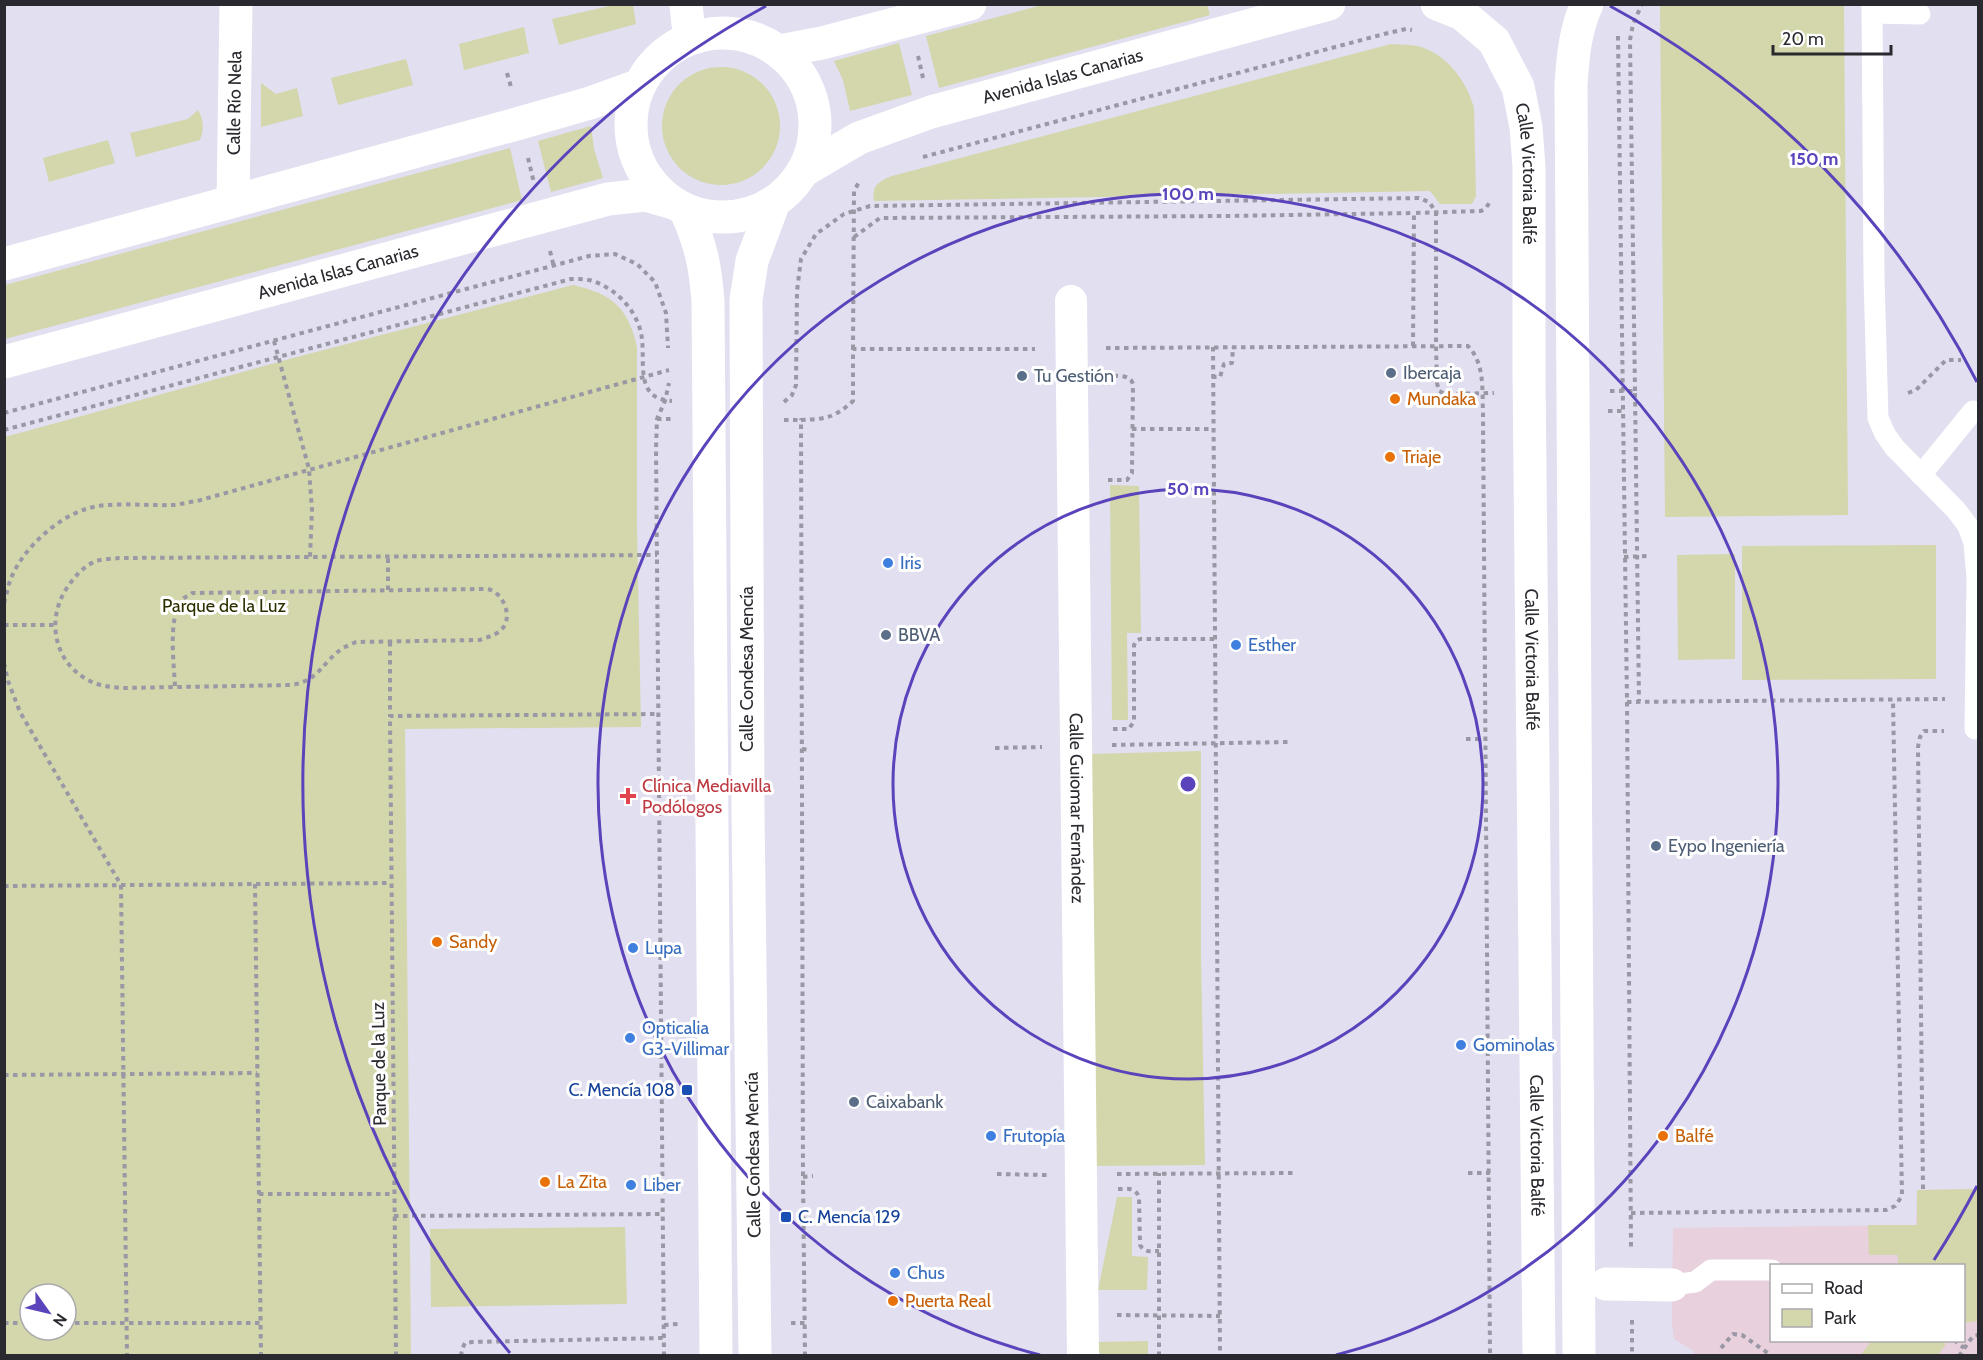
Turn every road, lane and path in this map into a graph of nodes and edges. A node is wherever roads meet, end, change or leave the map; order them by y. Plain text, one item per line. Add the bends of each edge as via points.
1 (236, 4) edge
2 (686, 4) edge
3 (970, 4) edge
4 (1329, 4) edge
5 (1437, 4) edge
6 (1587, 4) edge
7 (1642, 4) edge
8 (1872, 9) edge
9 (1920, 14) dead end
10 (1619, 29) dead end
11 (1417, 31) dead end
12 (697, 37) junction
13 (916, 50) dead end
14 (779, 51) junction
15 (507, 73) dead end
16 (924, 80) dead end
17 (640, 85) junction
18 (520, 123) junction
19 (919, 158) dead end
20 (803, 171) junction
21 (861, 178) dead end
22 (1493, 196) dead end
23 (233, 201) junction
24 (774, 202) junction
25 (679, 207) junction
26 (854, 210) junction
27 (1436, 212) junction
28 (1414, 213) junction
29 (542, 218) junction
30 (854, 237) junction
31 (4, 264) edge
32 (554, 267) junction
33 (1071, 301) dead end
34 (274, 341) junction
35 (1413, 346) junction
36 (1436, 346) junction
37 (1212, 347) junction
38 (1233, 347) junction
39 (1071, 348) junction
40 (853, 349) junction
41 (279, 357) junction
42 (1961, 360) dead end
43 (4, 362) edge
44 (669, 370) junction
45 (1110, 376) dead end
46 (644, 377) junction
47 (1212, 377) junction
48 (1622, 391) junction
49 (1635, 391) junction
50 (1530, 392) junction
51 (1574, 392) junction
52 (1482, 394) junction
53 (1899, 397) dead end
54 (665, 401) junction
55 (709, 402) junction
56 (746, 402) junction
57 (1973, 411) dead end
58 (4, 413) edge
59 (778, 420) dead end
60 (801, 420) junction
61 (1132, 429) junction
62 (1213, 429) junction
63 (4, 430) edge
64 (309, 469) junction
65 (1921, 475) junction
66 (1110, 480) dead end
67 (657, 555) junction
68 (388, 556) junction
69 (1637, 556) junction
70 (1647, 556) dead end
71 (310, 557) junction
72 (1624, 557) junction
73 (388, 590) junction
74 (5, 601) edge
75 (4, 625) edge
76 (54, 625) junction
77 (1215, 639) junction
78 (390, 642) junction
79 (4, 663) edge
80 (175, 686) junction
81 (1893, 700) junction
82 (1910, 700) dead end
83 (1639, 701) junction
84 (1627, 702) junction
85 (658, 714) junction
86 (390, 716) junction
87 (1948, 728) dead end
88 (1975, 729) dead end
89 (1076, 738) junction
90 (1466, 739) dead end
91 (1486, 739) junction
92 (1288, 742) dead end
93 (1216, 743) junction
94 (995, 748) dead end
95 (802, 749) junction
96 (811, 750) dead end
97 (255, 884) junction
98 (390, 884) junction
99 (121, 885) junction
100 (4, 886) edge
101 (257, 1073) junction
102 (123, 1074) junction
103 (4, 1075) edge
104 (1159, 1173) junction
105 (1219, 1173) junction
106 (1293, 1173) dead end
107 (1468, 1173) dead end
108 (1490, 1173) junction
109 (1116, 1174) dead end
110 (813, 1176) dead end
111 (803, 1177) junction
112 (1116, 1189) dead end
113 (1923, 1189) dead end
114 (259, 1194) junction
115 (394, 1194) junction
116 (1631, 1213) junction
117 (663, 1214) junction
118 (394, 1216) junction
119 (1159, 1251) junction
120 (1770, 1270) edge
121 (1619, 1284) junction
122 (1672, 1285) joint
123 (1083, 1315) junction
124 (1158, 1315) junction
125 (1220, 1316) junction
126 (78, 1323) edge
127 (126, 1323) junction
128 (260, 1323) junction
129 (1978, 1335) edge
130 (664, 1338) junction
131 (1955, 1342) edge
132 (1721, 1348) dead end
133 (1964, 1348) junction
134 (127, 1356) edge
135 (261, 1356) edge
136 (396, 1356) edge
137 (461, 1356) edge
138 (664, 1356) edge
139 (716, 1356) edge
140 (755, 1356) edge
141 (805, 1356) edge
142 (1083, 1356) edge
143 (1159, 1356) edge
144 (1220, 1356) edge
145 (1490, 1356) edge
146 (1539, 1356) edge
147 (1580, 1356) edge
148 (1632, 1356) edge
149 (1772, 1356) edge
150 (1959, 1356) edge

1 - 23 street, Calle Río Nela
2 - 12 street via 688,24
3 - 14 street
4 - 20 street, Avenida Islas Canarias via 931,112 858,138
5 - 50 street, Calle Victoria Balfé via 1462,14 1494,41 1518,87 1529,166
6 - 51 street via 1573,53 1571,84
7 - 49 path via 1630,40
8 - 9 lane
8 - 65 lane via 1878,418 1895,448
10 - 48 path
11 - 19 path via 1384,34
12 - 14 street via 727,32 758,39
12 - 17 street via 678,44 662,57
13 - 16 path
14 - 20 street via 803,79 814,107 815,136
15 - 18 path
17 - 18 street via 590,104
17 - 25 street via 631,117 635,152 650,181
18 - 23 street
18 - 29 path
20 - 24 street
21 - 26 path via 854,190
22 - 27 path via 1481,211
23 - 31 street
24 - 25 street via 735,217 714,217
24 - 56 street, Calle Condesa Mencía via 752,261 746,300
25 - 29 street, Avenida Islas Canarias via 645,195 608,199
25 - 55 street, Calle Condesa Mencía via 698,237 705,266
26 - 27 path via 870,206 1419,198 1429,202
26 - 30 path
26 - 56 path via 816,234 801,259 796,385 792,395 786,402
27 - 28 path
27 - 36 path
28 - 30 path via 880,218
28 - 35 path
29 - 32 path
29 - 43 street, Avenida Islas Canarias
30 - 40 path
32 - 34 path
32 - 44 path via 589,256 615,254 637,264 655,282 666,313
33 - 39 street, Calle Guiomar Fernández
34 - 41 path
34 - 58 path
35 - 36 path
35 - 38 path
36 - 52 path via 1468,346 1477,355
36 - 52 path via 1439,391
37 - 38 path
37 - 39 path
37 - 47 path
38 - 47 path via 1232,363 1224,364 1220,377
39 - 40 path
39 - 89 street, Calle Guiomar Fernández
40 - 60 path via 853,401 829,418
41 - 46 path via 571,279 604,286 630,310 642,338
41 - 63 path
41 - 64 path
42 - 53 path via 1946,360 1916,390
44 - 46 path
44 - 54 path
45 - 61 path via 1132,379
46 - 54 path via 652,395
46 - 64 path
47 - 62 path
48 - 49 path
48 - 51 path
48 - 72 path
49 - 69 path
50 - 52 path
50 - 146 street, Calle Victoria Balfé
51 - 147 street
52 - 91 path
54 - 55 path
54 - 67 path via 657,419
55 - 139 street, Calle Condesa Mencía
56 - 140 street, Calle Condesa Mencía
57 - 65 lane
59 - 60 path
60 - 95 path
61 - 62 path
61 - 66 path via 1132,473 1127,480
62 - 77 path
64 - 71 path
64 - 74 path via 197,501 87,509 46,533 25,553
65 - 88 lane via 1956,510 1974,543
67 - 68 path
67 - 85 path
68 - 71 path
68 - 73 path
69 - 70 path
69 - 72 path
69 - 83 path
71 - 76 path via 96,561 79,572 64,591
72 - 84 path
73 - 78 path via 492,591 506,608 507,619 503,629 480,640
73 - 80 path via 192,593 177,607 174,622
75 - 76 path
76 - 80 path via 64,655 89,680 122,688
77 - 89 path via 1136,641 1134,721 1129,729
77 - 93 path
78 - 80 path via 356,642 343,648 312,678 292,685
78 - 86 path, Parque de la Luz
79 - 99 path via 20,712
81 - 82 path
81 - 83 path
81 - 116 path via 1902,1196 1886,1210
83 - 84 path
84 - 116 path
85 - 86 path
85 - 117 path
86 - 98 path, Parque de la Luz
87 - 113 path via 1924,731 1918,747
89 - 93 path
89 - 94 path
89 - 123 street, Calle Guiomar Fernández
90 - 91 path
91 - 108 path
92 - 93 path
93 - 105 path
95 - 96 path
95 - 111 path
97 - 98 path
97 - 99 path
97 - 101 path
98 - 115 path, Parque de la Luz
99 - 100 path
99 - 102 path
101 - 102 path
101 - 114 path
102 - 103 path
102 - 127 path
104 - 105 path
104 - 109 path
104 - 119 path
105 - 106 path
105 - 125 path
107 - 108 path
108 - 145 path
110 - 111 path
111 - 141 path
112 - 119 path via 1134,1189 1138,1193 1140,1245 1143,1250
114 - 115 path
114 - 128 path
115 - 118 path, Parque de la Luz
116 - 121 path
117 - 118 path
117 - 130 path
118 - 136 path, Parque de la Luz
119 - 124 path
120 - 122 lane via 1711,1270 1695,1282
121 - 122 street
121 - 148 path
123 - 124 path
123 - 142 street, Calle Guiomar Fernández
124 - 125 path
124 - 143 path
125 - 144 path
126 - 127 path
127 - 128 path
127 - 134 path
128 - 135 path
129 - 133 path
130 - 137 path via 472,1342 465,1343
130 - 138 path
131 - 133 path
132 - 149 path via 1733,1334 1742,1335
133 - 150 path

